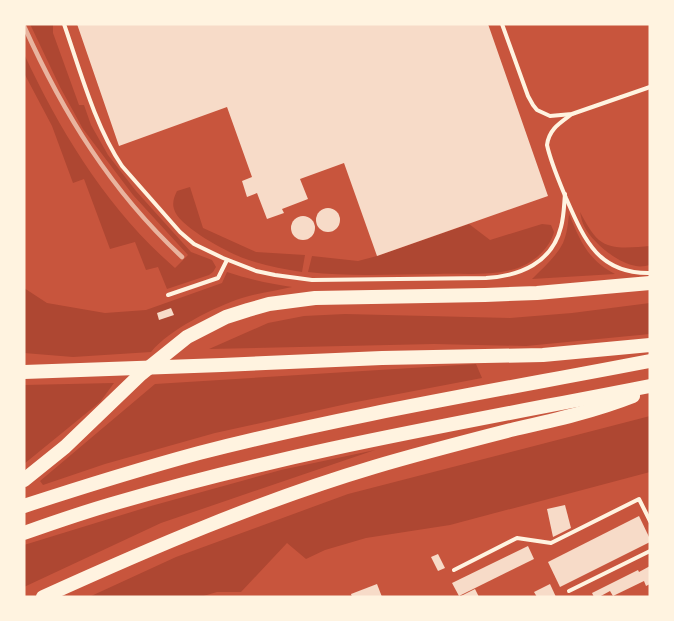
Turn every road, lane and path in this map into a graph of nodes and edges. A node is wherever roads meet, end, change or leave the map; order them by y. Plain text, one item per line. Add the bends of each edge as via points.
1 (64, 24) edge
2 (502, 24) edge
3 (650, 87) edge
4 (572, 114) junction
5 (565, 194) junction
6 (227, 260) junction
7 (650, 273) edge
8 (650, 283) edge
9 (168, 295) dead end
10 (650, 345) edge
11 (650, 361) edge
12 (24, 363) edge
13 (97, 369) junction
14 (24, 372) edge
15 (650, 388) edge
16 (24, 480) edge
17 (24, 506) edge
18 (650, 521) edge
19 (24, 533) edge
20 (650, 551) edge
21 (454, 570) dead end
22 (569, 591) dead end
23 (43, 597) edge

1 - 6 lane via 102,130 118,159 187,238
2 - 4 lane via 533,105 550,116
3 - 4 lane
4 - 5 lane via 551,131 547,145
5 - 6 lane via 562,224 551,249 536,263 509,276 312,280 256,271
5 - 7 lane via 583,236 600,258 617,268
6 - 9 lane via 218,278
8 - 16 highway via 506,294 315,297 248,310 188,337 141,374 65,447
10 - 13 highway via 543,355
11 - 17 highway via 250,440 102,480
12 - 13 highway
13 - 14 highway
15 - 19 highway via 284,459 125,500
15 - 23 highway via 606,406 386,464 291,494
18 - 21 lane via 639,499 551,543 517,538
20 - 22 lane

